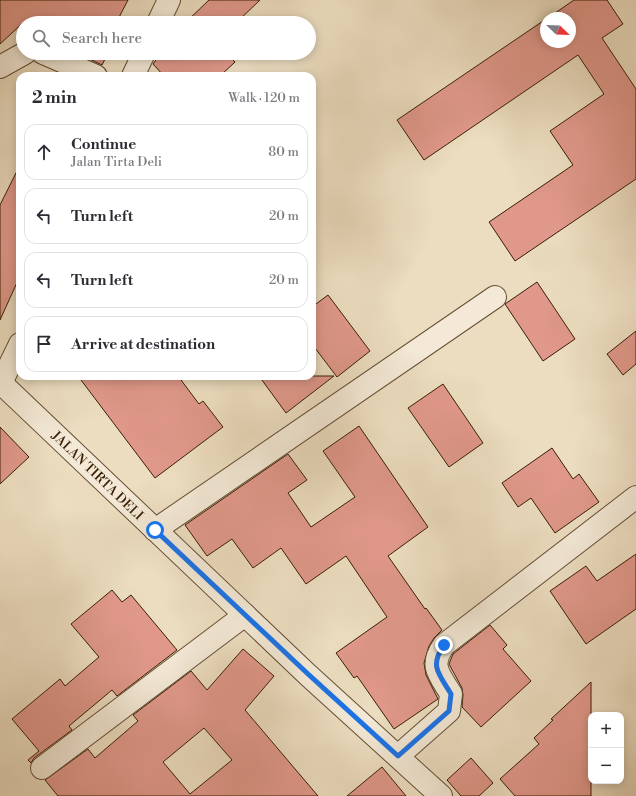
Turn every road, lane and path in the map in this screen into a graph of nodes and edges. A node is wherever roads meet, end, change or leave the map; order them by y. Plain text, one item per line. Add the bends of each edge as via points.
1 (169, 0) edge
2 (161, 16) edge
3 (16, 58) edge
4 (59, 60) edge
5 (141, 60) edge
6 (0, 67) edge
7 (87, 72) edge
8 (135, 72) edge
9 (495, 298) dead end
10 (16, 352) edge
11 (1, 382) edge
12 (636, 496) edge
13 (155, 530) junction
14 (244, 615) junction
15 (398, 756) junction
16 (42, 768) dead end
17 (441, 796) edge

1 - 2 street
3 - 6 street
4 - 7 street
5 - 8 street
9 - 13 street
10 - 11 street
11 - 13 street, JALAN TIRTA DELI
12 - 15 street via 444,645 435,664 451,694 449,711
13 - 14 street, JALAN TIRTA DELI
14 - 15 street, JALAN TIRTA DELI
14 - 16 street
15 - 17 street, JALAN TIRTA DELI

